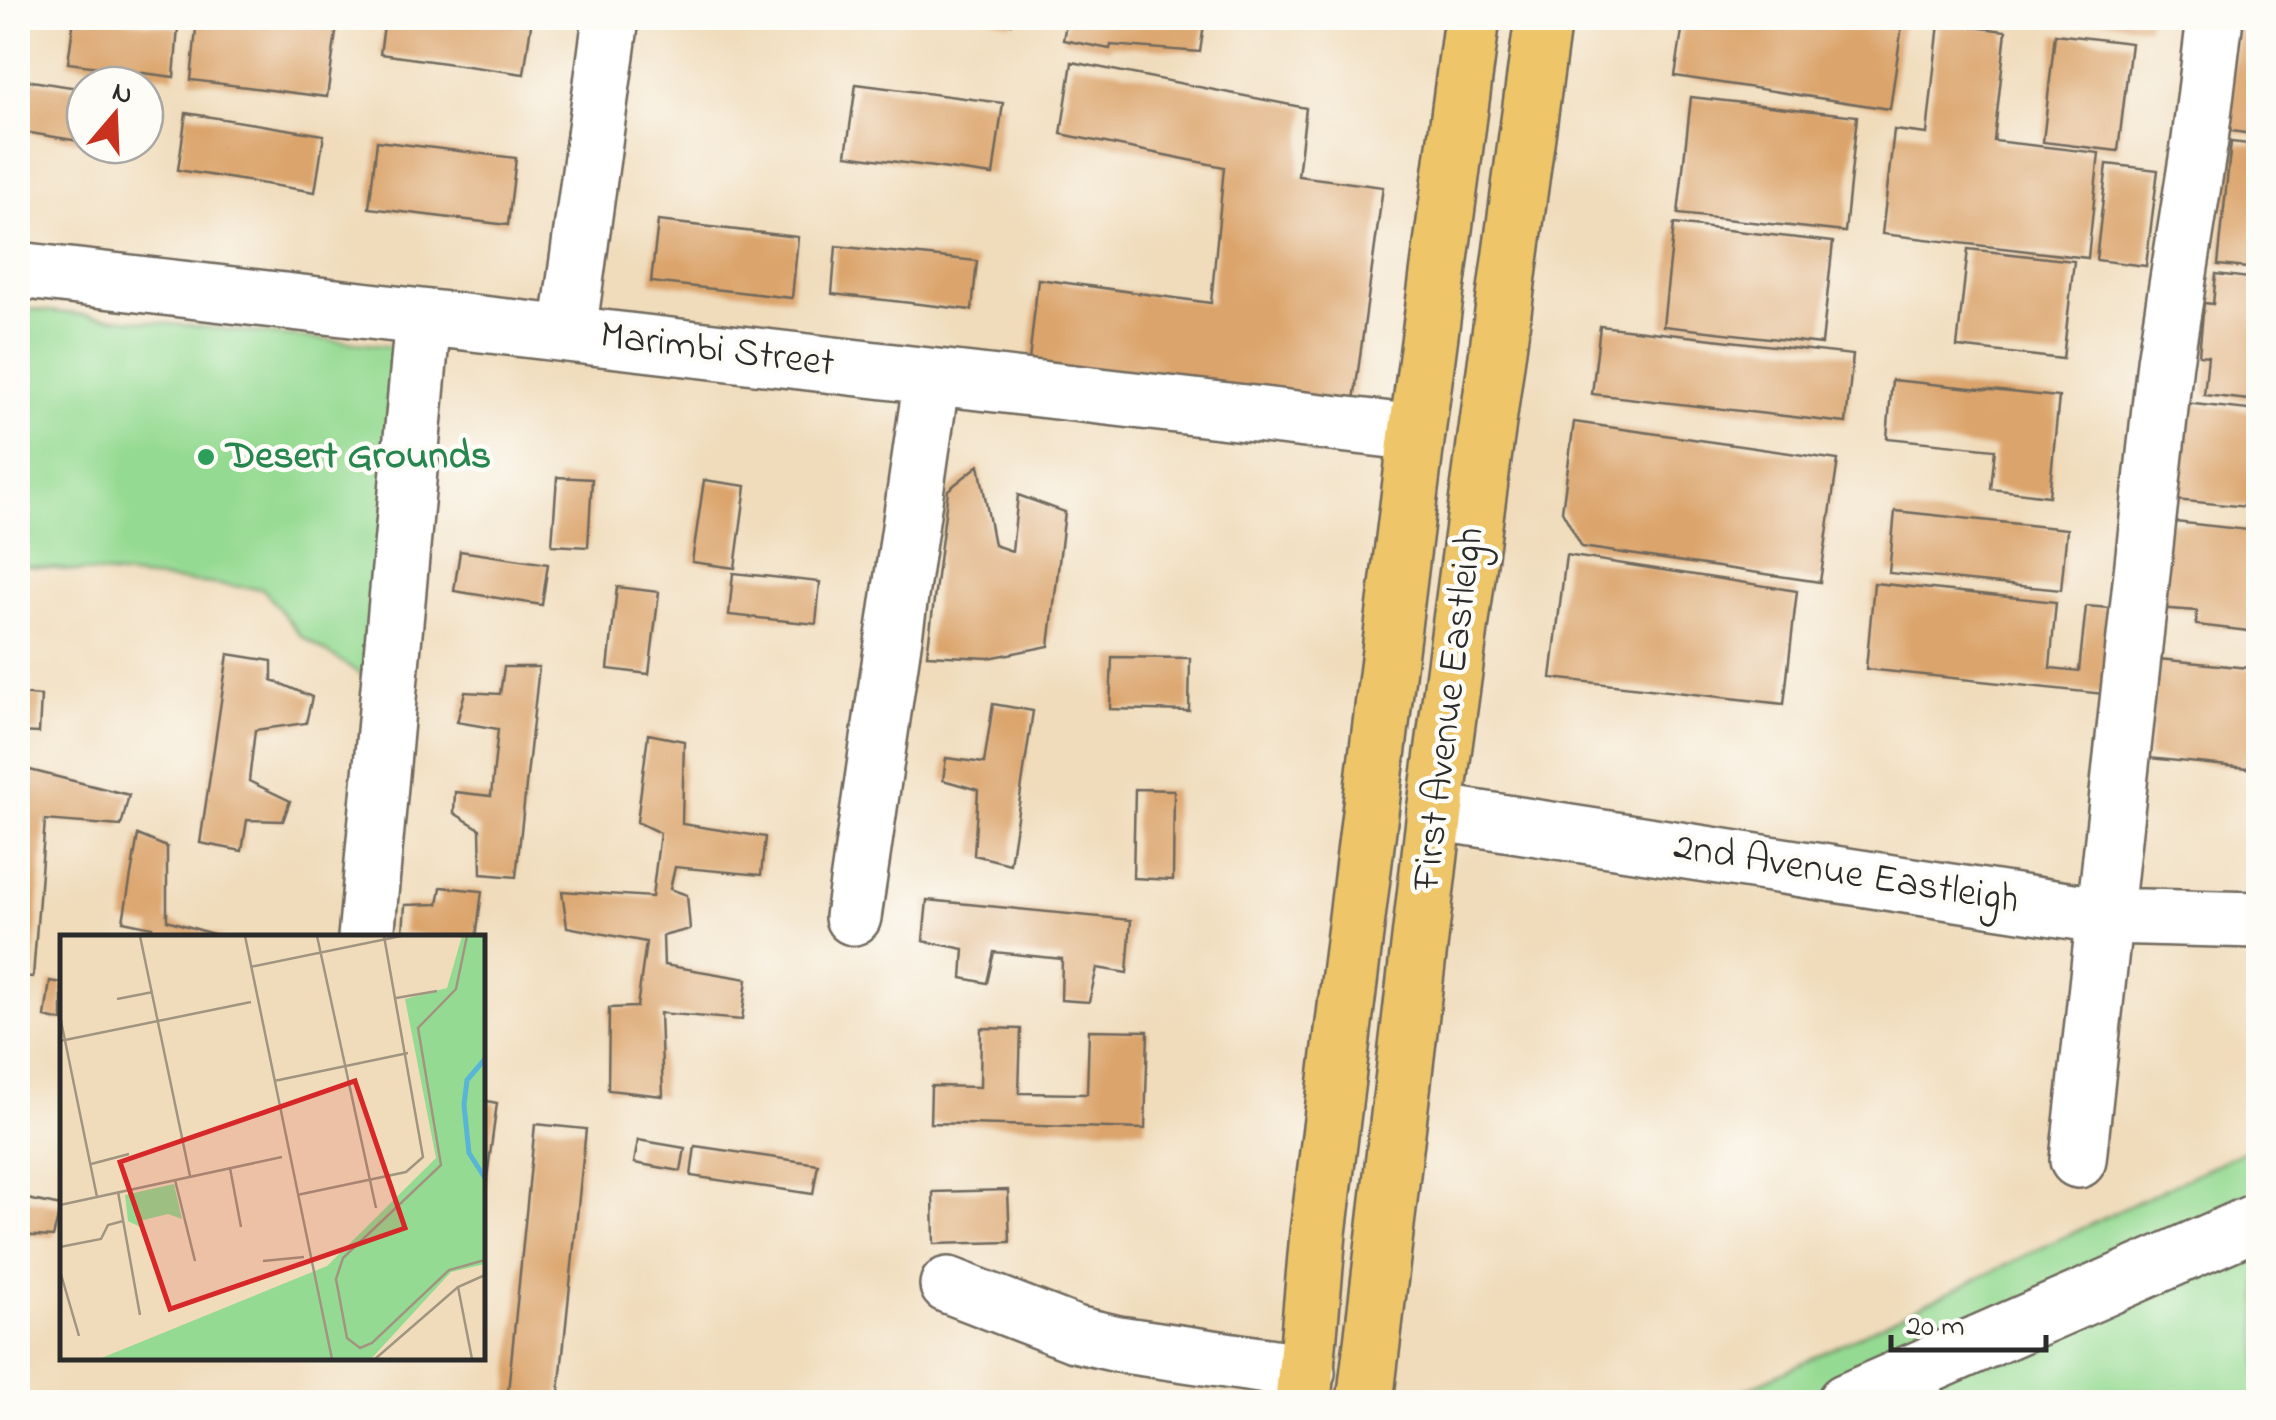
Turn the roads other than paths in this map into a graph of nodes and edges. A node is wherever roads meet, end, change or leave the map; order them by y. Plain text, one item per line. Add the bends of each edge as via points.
1 (611, 18) edge
2 (1472, 18) edge
3 (1543, 18) edge
4 (2215, 18) edge
5 (18, 270) edge
6 (423, 318) junction
7 (568, 333) junction
8 (932, 377) junction
9 (1417, 433) junction
10 (1435, 812) junction
11 (2105, 916) junction
12 (852, 917) dead end
13 (2258, 920) edge
14 (366, 935) edge
15 (2078, 1160) dead end
16 (2258, 1221) edge
17 (948, 1285) dead end
18 (1305, 1387) edge
19 (1365, 1402) edge
20 (1845, 1402) edge

1 - 7 street
2 - 9 main road, First Avenue Eastleigh
3 - 10 main road, First Avenue Eastleigh
4 - 11 street via 2164,362
5 - 6 street, Marimbi Street
6 - 7 street, Marimbi Street
6 - 14 street
7 - 8 street, Marimbi Street
8 - 9 street, Marimbi Street
8 - 12 street
9 - 18 main road, First Avenue Eastleigh via 1318,1233
10 - 11 street, 2nd Avenue Eastleigh
10 - 19 main road, First Avenue Eastleigh
11 - 13 street, 2nd Avenue Eastleigh
11 - 15 street
16 - 20 street
17 - 18 street via 1089,1338

